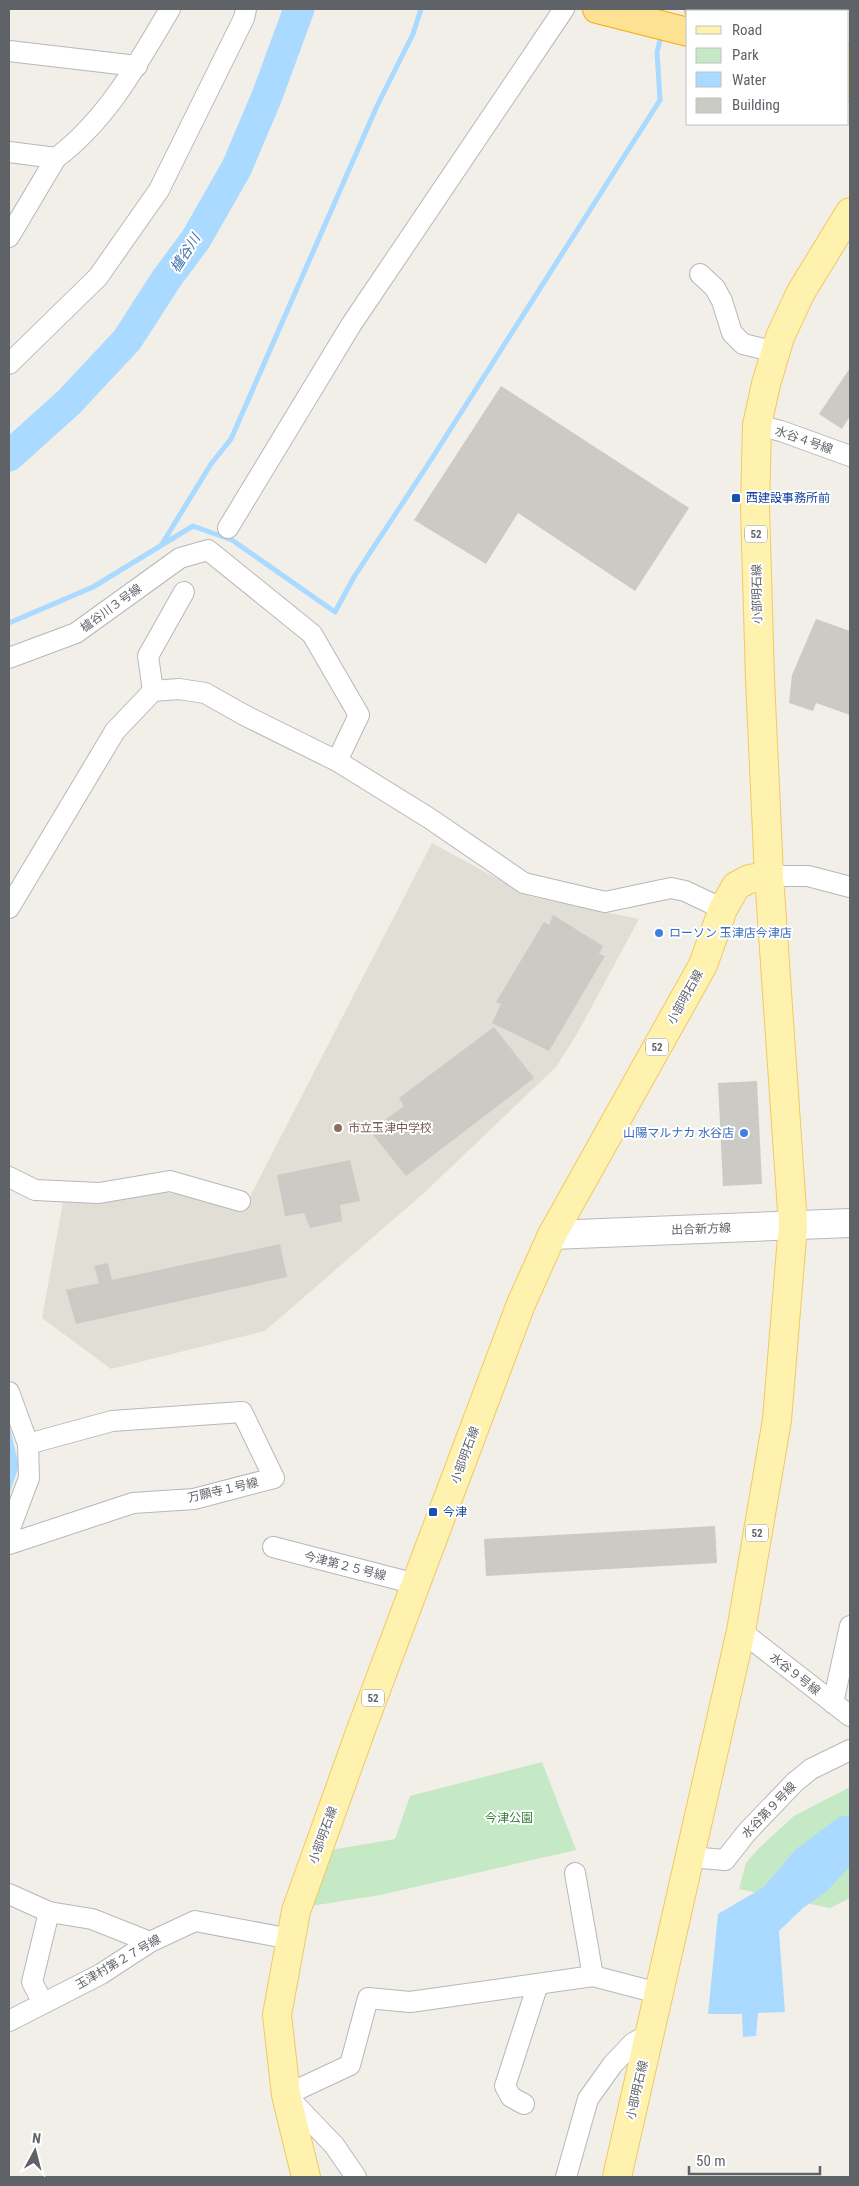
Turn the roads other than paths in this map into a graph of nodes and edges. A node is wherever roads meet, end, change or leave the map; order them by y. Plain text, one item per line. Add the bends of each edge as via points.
1 (170, 9) edge
2 (564, 9) edge
3 (597, 9) edge
4 (243, 12) edge
5 (684, 31) edge
6 (9, 51) edge
7 (137, 66) junction
8 (9, 152) edge
9 (56, 158) junction
10 (850, 212) edge
11 (9, 237) edge
12 (700, 274) dead end
13 (776, 352) junction
14 (9, 364) edge
15 (757, 425) junction
16 (850, 456) edge
17 (228, 528) dead end
18 (184, 592) dead end
19 (9, 658) edge
20 (153, 691) junction
21 (336, 761) junction
22 (769, 876) junction
23 (850, 887) edge
24 (9, 908) edge
25 (723, 909) junction
26 (9, 1177) edge
27 (240, 1201) dead end
28 (850, 1223) edge
29 (793, 1225) junction
30 (552, 1235) junction
31 (9, 1392) edge
32 (28, 1444) junction
33 (9, 1531) edge
34 (9, 1544) edge
35 (273, 1547) dead end
36 (416, 1584) junction
37 (850, 1626) edge
38 (741, 1631) junction
39 (832, 1703) junction
40 (850, 1716) edge
41 (850, 1750) edge
42 (690, 1857) junction
43 (575, 1873) dead end
44 (9, 1894) edge
45 (49, 1912) junction
46 (291, 1939) junction
47 (150, 1942) junction
48 (593, 1976) junction
49 (538, 1984) junction
50 (658, 1993) junction
51 (43, 2004) junction
52 (9, 2021) edge
53 (649, 2034) junction
54 (286, 2095) junction
55 (524, 2104) dead end
56 (306, 2177) edge
57 (356, 2177) edge
58 (566, 2177) edge
59 (617, 2177) edge

1 - 7 street
2 - 17 street via 351,325
3 - 5 highway
4 - 14 street via 159,190 98,277
6 - 7 street
7 - 9 street via 111,105
8 - 9 street
9 - 11 street
10 - 13 main road, 小部明石線 / 52 via 801,292
12 - 13 street via 715,288 732,333 743,344
13 - 15 main road, 小部明石線 / 52
15 - 16 street, 水谷４号線
15 - 22 main road, 小部明石線 / 52 via 755,508 759,670
18 - 20 street via 148,656
19 - 21 street, 櫨谷川３号線 via 76,633 180,558 208,550 312,634 359,715
20 - 21 street via 179,689 205,693
20 - 24 street via 115,731
21 - 25 street via 429,818 524,883 605,902 671,888
22 - 23 street via 808,876
22 - 25 main road, 小部明石線 / 52 via 749,879 736,886
22 - 29 main road, 小部明石線 / 52
25 - 30 main road, 小部明石線 / 52 via 703,965
26 - 27 street via 35,1190 90,1192 170,1181
28 - 29 street, 出合新方線
29 - 30 street, 出合新方線
29 - 38 main road, 小部明石線 / 52 via 777,1420
30 - 36 main road, 小部明石線 / 52 via 521,1304
31 - 32 street
32 - 33 street via 29,1478
32 - 34 street, 万願寺１号線 via 112,1421 242,1412 274,1478 194,1499 133,1503
35 - 36 street, 今津第２５号線
36 - 46 main road, 小部明石線 / 52 via 296,1911
37 - 39 street
38 - 39 street, 水谷９号線
38 - 42 main road, 小部明石線 / 52
39 - 40 street, 水谷９号線
41 - 42 street, 水谷第９号線 via 811,1769 795,1782 725,1860
42 - 50 main road, 小部明石線 / 52
43 - 48 street
44 - 45 street
45 - 47 street via 92,1919
45 - 51 street via 32,1982
46 - 47 street, 玉津村第２７号線 via 195,1921
46 - 54 main road, 小部明石線 / 52 via 277,2015
47 - 51 street, 玉津村第２７号線 via 101,1974
48 - 49 street
48 - 50 street
49 - 54 street via 410,2002 368,1998 350,2065
49 - 55 street via 505,2086 511,2097
50 - 53 main road, 小部明石線 / 52
51 - 52 street, 玉津村第２７号線
53 - 58 street via 633,2043 613,2064 588,2099
53 - 59 main road, 小部明石線 / 52
54 - 56 main road, 小部明石線 / 52
54 - 57 street via 334,2145

